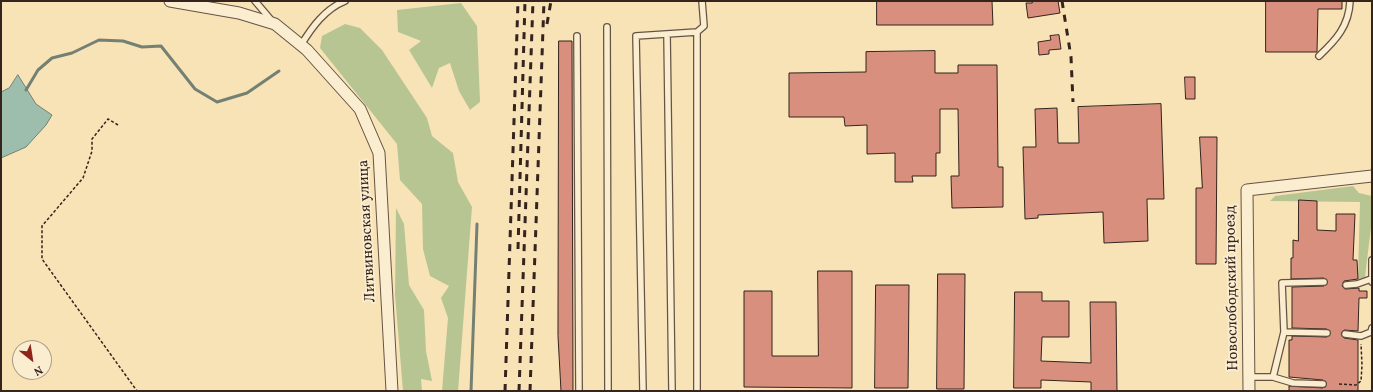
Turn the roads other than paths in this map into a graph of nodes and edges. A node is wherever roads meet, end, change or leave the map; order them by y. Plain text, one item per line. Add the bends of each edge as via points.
1 (170, 1) edge
2 (255, 1) edge
3 (345, 1) edge
4 (702, 1) edge
5 (1350, 1) edge
6 (275, 24) junction
7 (607, 27) dead end
8 (697, 32) junction
9 (667, 34) junction
10 (577, 36) dead end
11 (301, 45) junction
12 (1319, 56) dead end
13 (1372, 176) edge
14 (1372, 260) edge
15 (1371, 281) edge
16 (1324, 282) dead end
17 (1346, 285) dead end
18 (1372, 328) edge
19 (1284, 332) junction
20 (1327, 333) dead end
21 (1345, 334) dead end
22 (1249, 377) junction
23 (1273, 377) junction
24 (1323, 384) dead end
25 (392, 391) edge
26 (579, 391) edge
27 (608, 391) edge
28 (643, 391) edge
29 (672, 391) edge
30 (697, 391) edge
31 (1249, 391) edge

1 - 6 street, Литвиновская улица via 239,13
2 - 6 lane
3 - 11 lane via 334,5 312,27
4 - 8 lane via 704,26
5 - 12 lane via 1350,13 1337,39
6 - 11 street, Литвиновская улица
7 - 27 lane
8 - 9 lane
8 - 30 lane
9 - 28 lane via 636,36
9 - 29 lane
10 - 26 lane
11 - 25 street, Литвиновская улица via 360,110 379,153
13 - 22 street, Новослободский проезд via 1247,190
14 - 15 lane
15 - 17 lane
16 - 19 lane via 1282,283
18 - 21 lane via 1371,332 1361,336
19 - 20 lane
19 - 23 lane
22 - 23 lane
22 - 31 street, Новослободский проезд
23 - 24 lane via 1293,383

